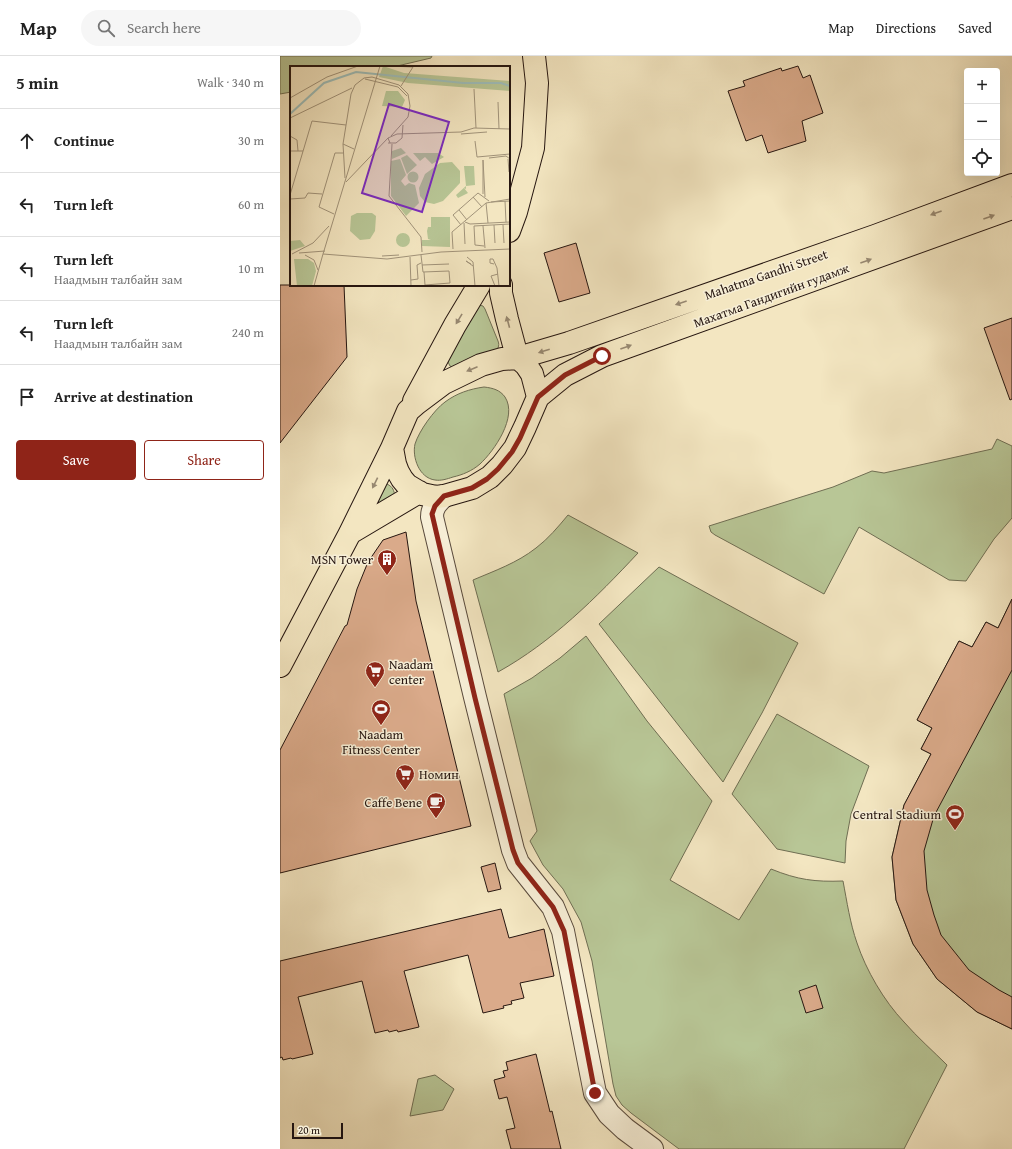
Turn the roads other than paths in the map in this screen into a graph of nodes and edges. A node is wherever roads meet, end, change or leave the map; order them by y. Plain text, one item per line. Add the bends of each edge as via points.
1 (534, 56) edge
2 (1012, 185) edge
3 (1012, 208) edge
4 (510, 228) edge
5 (478, 286) edge
6 (501, 286) edge
7 (518, 358) junction
8 (538, 397) junction
9 (408, 411) junction
10 (392, 448) junction
11 (419, 492) junction
12 (444, 496) junction
13 (350, 533) junction
14 (280, 666) edge
15 (652, 1149) edge

1 - 4 main road via 537,83 533,148
2 -> 7 main road, Mahatma Gandhi Street via 875,236 575,341
8 -> 3 main road, Махатма Гандигийн гудамж via 565,375 602,356
5 -> 9 main road
7 -> 6 main road
7 - 8 main road via 532,374
7 -> 9 main road via 481,365 450,380
8 - 12 main road via 520,438 498,469 472,488
9 - 10 main road
10 - 11 main road via 400,476 407,485
10 -> 13 main road
11 - 12 main road via 431,496
11 - 13 main road
12 - 15 street via 434,507 432,517 513,850 518,863 553,907 564,931 595,1093 609,1114
13 - 14 main road

